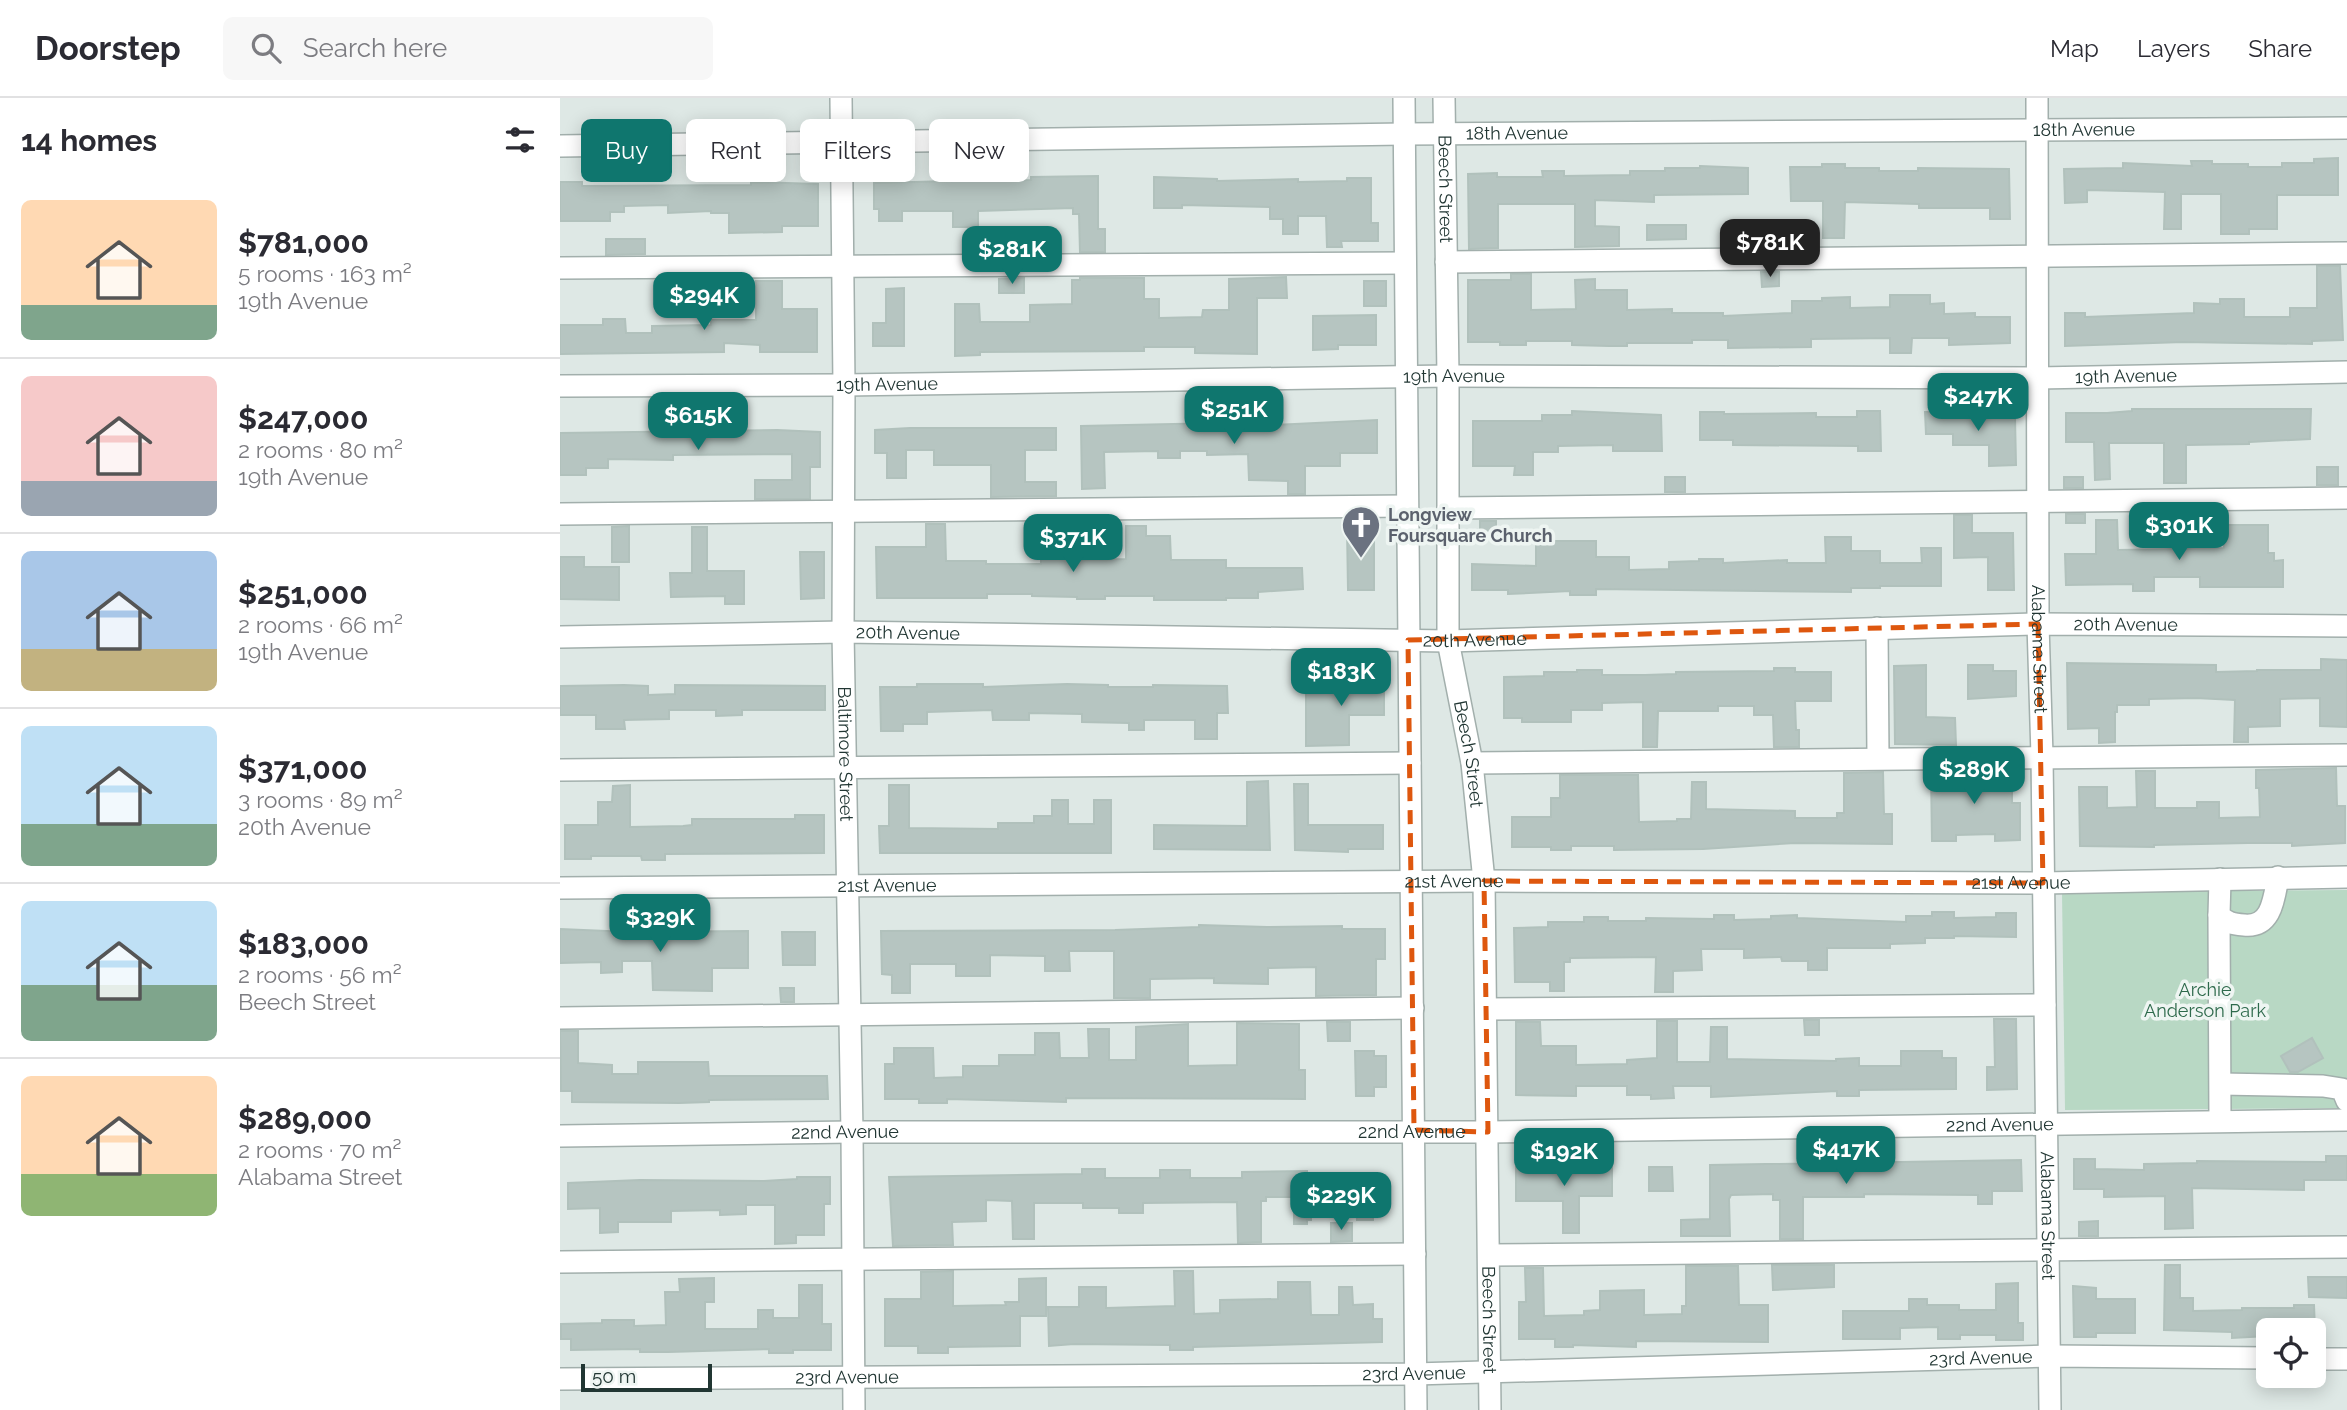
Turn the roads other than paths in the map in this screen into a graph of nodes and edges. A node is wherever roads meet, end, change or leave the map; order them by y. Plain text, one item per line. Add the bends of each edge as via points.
1 (841, 98) edge
2 (1404, 98) edge
3 (1444, 98) edge
4 (2037, 98) edge
5 (841, 119) edge
6 (2347, 128) edge
7 (2037, 131) junction
8 (1404, 134) junction
9 (1444, 134) junction
10 (915, 143) edge
11 (800, 144) edge
12 (560, 146) edge
13 (842, 182) edge
14 (2347, 253) edge
15 (2038, 257) junction
16 (1446, 262) junction
17 (1405, 263) junction
18 (843, 266) junction
19 (560, 268) edge
20 (2347, 373) edge
21 (1406, 376) junction
22 (1448, 376) junction
23 (2038, 378) junction
24 (844, 385) junction
25 (560, 386) edge
26 (2347, 498) edge
27 (2038, 500) junction
28 (1407, 506) junction
29 (1448, 508) junction
30 (843, 512) junction
31 (560, 514) edge
32 (2038, 624) junction
33 (2347, 626) edge
34 (1877, 628) junction
35 (843, 632) junction
36 (560, 637) edge
37 (1408, 640) junction
38 (1448, 641) junction
39 (2347, 755) edge
40 (2042, 756) junction
41 (1878, 758) junction
42 (1410, 763) junction
43 (1472, 763) junction
44 (845, 768) junction
45 (560, 770) edge
46 (2278, 877) junction
47 (2347, 877) edge
48 (2220, 878) junction
49 (1412, 881) junction
50 (1483, 881) junction
51 (2043, 883) junction
52 (848, 885) junction
53 (560, 888) edge
54 (2219, 915) junction
55 (2045, 1005) junction
56 (1413, 1008) junction
57 (1486, 1009) junction
58 (850, 1015) junction
59 (560, 1018) edge
60 (2221, 1084) junction
61 (2347, 1101) edge
62 (2347, 1120) edge
63 (2220, 1121) junction
64 (2045, 1122) junction
65 (1414, 1130) junction
66 (852, 1132) junction
67 (1488, 1132) junction
68 (560, 1136) edge
69 (2347, 1247) edge
70 (2048, 1248) junction
71 (1415, 1254) junction
72 (1489, 1255) junction
73 (853, 1261) junction
74 (560, 1262) edge
75 (2050, 1356) junction
76 (2256, 1358) edge
77 (2326, 1359) edge
78 (2347, 1359) edge
79 (1490, 1373) junction
80 (1415, 1374) junction
81 (853, 1377) junction
82 (560, 1379) edge
83 (854, 1410) edge
84 (1416, 1410) edge
85 (1490, 1410) edge
86 (2050, 1410) edge

1 - 5 street, Baltimore Street
2 - 8 street
3 - 9 street, Beech Street
4 - 7 street, Alabama Street
6 - 7 street, 18th Avenue
7 - 9 street, 18th Avenue
7 - 15 street, Alabama Street
8 - 9 street, 18th Avenue
8 - 10 street, 18th Avenue
8 - 17 street
9 - 16 street, Beech Street
11 - 12 street, 18th Avenue
13 - 18 street, Baltimore Street
14 - 15 street
15 - 16 street
15 - 23 street, Alabama Street
16 - 22 street, Beech Street
17 - 18 street
17 - 21 street
18 - 19 street
18 - 24 street, Baltimore Street
20 - 23 street, 19th Avenue
21 - 22 street, 19th Avenue
21 - 24 street, 19th Avenue
21 - 28 street
22 - 23 street, 19th Avenue
22 - 29 street, Beech Street
23 - 27 street, Alabama Street
24 - 25 street, 19th Avenue
24 - 30 street, Baltimore Street
26 - 27 street
27 - 29 street
27 - 32 street, Alabama Street
28 - 30 street
28 - 37 street
29 - 38 street, Beech Street
30 - 31 street
30 - 35 street, Baltimore Street
32 - 33 street, 20th Avenue
32 - 34 street, 20th Avenue
32 - 40 street, Alabama Street
34 - 38 street, 20th Avenue
34 - 41 street
35 - 36 street, 20th Avenue
35 - 37 street, 20th Avenue
35 - 44 street, Baltimore Street
37 - 38 street, 20th Avenue
37 - 42 street
38 - 43 street, Beech Street
39 - 40 street
40 - 41 street
40 - 51 street, Alabama Street
41 - 43 street
42 - 44 street
42 - 49 street
43 - 50 street, Beech Street
44 - 45 street
44 - 52 street, Baltimore Street
46 - 47 street, 21st Avenue
46 - 48 street, 21st Avenue
46 - 54 street via 2273,907 2264,920 2248,926 2228,923
48 - 51 street, 21st Avenue
48 - 54 street
49 - 50 street, 21st Avenue
49 - 52 street, 21st Avenue
49 - 56 street
50 - 51 street, 21st Avenue
50 - 57 street, Beech Street
51 - 55 street, Alabama Street
52 - 53 street, 21st Avenue
52 - 58 street, Baltimore Street
54 - 60 street
55 - 57 street
55 - 64 street, Alabama Street
56 - 58 street
56 - 65 street
57 - 67 street, Beech Street
58 - 59 street
58 - 66 street, Baltimore Street
60 - 61 street via 2323,1086 2342,1089
60 - 63 street
62 - 63 street, 22nd Avenue
63 - 64 street, 22nd Avenue
64 - 67 street, 22nd Avenue
64 - 70 street, Alabama Street
65 - 66 street, 22nd Avenue
65 - 67 street, 22nd Avenue
65 - 71 street
66 - 68 street, 22nd Avenue
66 - 73 street, Baltimore Street
67 - 72 street, Beech Street
69 - 70 street
70 - 72 street
70 - 75 street, Alabama Street
71 - 73 street
71 - 80 street
72 - 79 street, Beech Street
73 - 74 street
73 - 81 street, Baltimore Street
75 - 76 street, 23rd Avenue
75 - 79 street, 23rd Avenue
75 - 86 street, Alabama Street
77 - 78 street
79 - 80 street, 23rd Avenue
79 - 85 street, Beech Street
80 - 81 street, 23rd Avenue
80 - 84 street
81 - 82 street, 23rd Avenue
81 - 83 street, Baltimore Street

